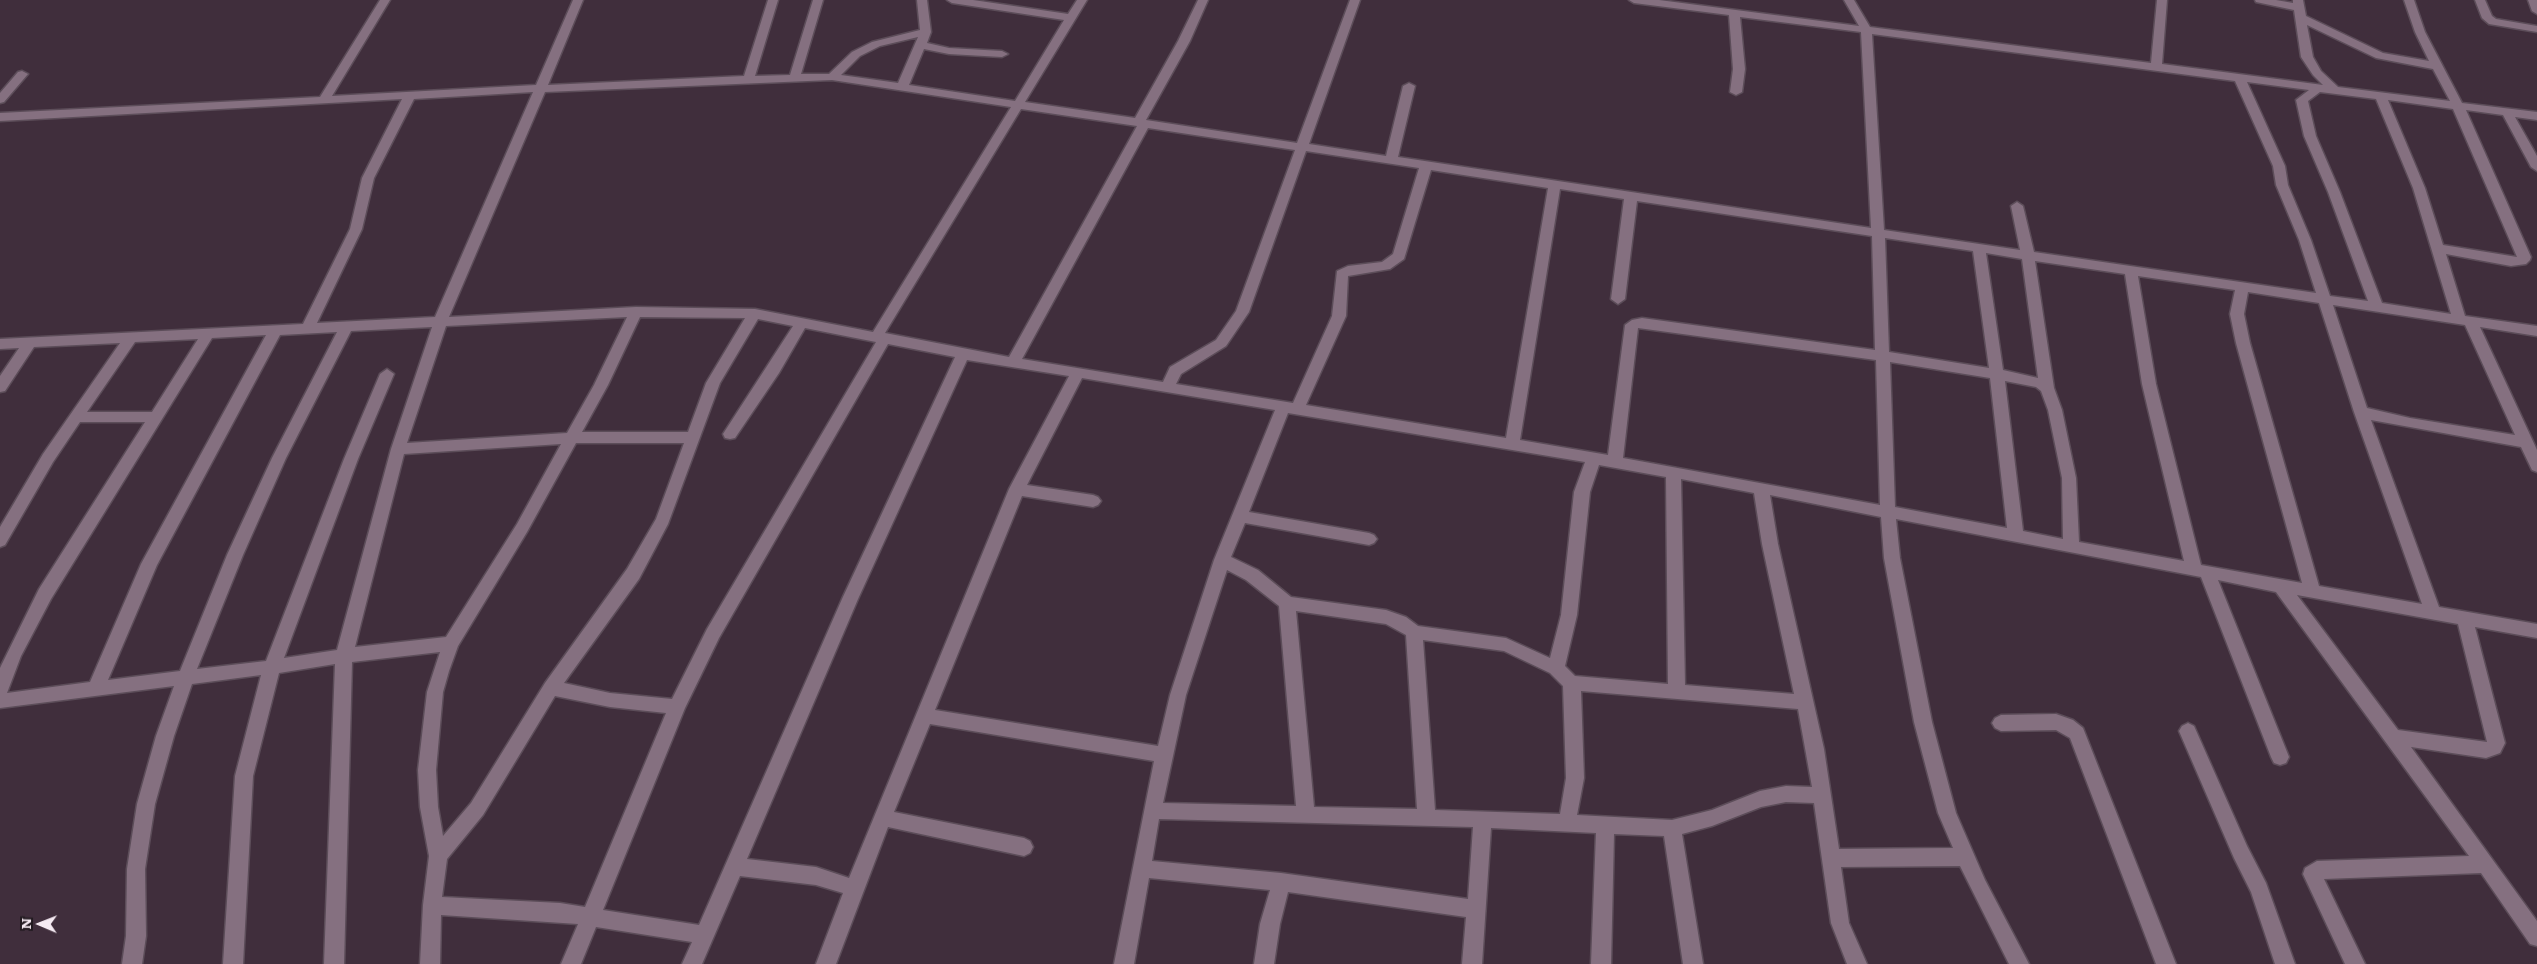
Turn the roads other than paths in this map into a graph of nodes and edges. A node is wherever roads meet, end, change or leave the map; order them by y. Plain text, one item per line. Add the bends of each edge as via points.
1 (385, 0) edge
2 (578, 0) edge
3 (772, 0) edge
4 (818, 0) edge
5 (922, 0) edge
6 (952, 0) edge
7 (1082, 0) edge
8 (1203, 0) edge
9 (1355, 0) edge
10 (1634, 0) edge
11 (1849, 0) edge
12 (2162, 0) edge
13 (2260, 0) edge
14 (2409, 0) edge
15 (2480, 0) edge
16 (2533, 0) edge
17 (1668, 2) edge
18 (1722, 6) edge
19 (2299, 8) edge
20 (2537, 12) edge
21 (1734, 13) junction
22 (1072, 18) junction
23 (1866, 29) junction
24 (2537, 29) edge
25 (926, 32) junction
26 (921, 44) junction
27 (1002, 54) dead end
28 (2438, 66) junction
29 (2156, 68) junction
30 (22, 74) dead end
31 (795, 76) junction
32 (832, 77) junction
33 (748, 78) junction
34 (2240, 79) junction
35 (1408, 86) dead end
36 (902, 87) junction
37 (2315, 88) junction
38 (540, 89) junction
39 (2336, 91) junction
40 (1736, 92) dead end
41 (409, 96) junction
42 (2381, 97) junction
43 (0, 100) edge
44 (324, 100) junction
45 (1017, 106) junction
46 (2458, 106) junction
47 (2507, 112) junction
48 (2537, 116) edge
49 (0, 117) edge
50 (1141, 123) junction
51 (1302, 147) junction
52 (1391, 160) junction
53 (1426, 165) junction
54 (2537, 168) edge
55 (1555, 184) junction
56 (1631, 196) junction
57 (2017, 206) dead end
58 (1878, 233) junction
59 (1979, 248) junction
60 (2436, 248) junction
61 (2028, 255) junction
62 (2131, 271) junction
63 (2242, 287) junction
64 (1618, 299) dead end
65 (2324, 300) junction
66 (2377, 308) junction
67 (636, 312) junction
68 (755, 314) junction
69 (441, 320) junction
70 (2465, 320) junction
71 (801, 323) junction
72 (347, 326) junction
73 (308, 328) junction
74 (276, 330) junction
75 (209, 332) junction
76 (2537, 332) edge
77 (131, 337) junction
78 (881, 337) junction
79 (30, 342) junction
80 (0, 344) edge
81 (963, 354) junction
82 (1884, 356) junction
83 (1013, 362) junction
84 (1078, 372) junction
85 (386, 374) dead end
86 (1997, 374) junction
87 (0, 387) edge
88 (1167, 388) junction
89 (2047, 388) junction
90 (1290, 409) junction
91 (2361, 412) junction
92 (156, 416) junction
93 (76, 418) junction
94 (730, 434) dead end
95 (693, 437) junction
96 (571, 438) junction
97 (2526, 442) junction
98 (1512, 444) junction
99 (398, 449) junction
100 (1594, 458) junction
101 (1616, 462) junction
102 (2537, 466) edge
103 (1673, 472) junction
104 (1761, 488) junction
105 (1017, 489) junction
106 (1093, 501) dead end
107 (1888, 512) junction
108 (1240, 516) junction
109 (2016, 536) junction
110 (1368, 539) dead end
111 (0, 542) edge
112 (2071, 544) junction
113 (1222, 560) junction
114 (2200, 570) junction
115 (2281, 586) junction
116 (2312, 591) junction
117 (1287, 603) junction
118 (2434, 614) junction
119 (2465, 619) junction
120 (2537, 631) edge
121 (1414, 632) junction
122 (451, 644) junction
123 (344, 656) junction
124 (272, 667) junction
125 (1556, 668) junction
126 (185, 679) junction
127 (1570, 683) junction
128 (551, 688) junction
129 (96, 689) junction
130 (0, 690) edge
131 (1677, 691) junction
132 (0, 701) edge
133 (1806, 702) junction
134 (677, 706) junction
135 (925, 716) junction
136 (2001, 724) dead end
137 (2188, 731) dead end
138 (2394, 737) junction
139 (1164, 755) junction
140 (2280, 757) dead end
141 (1821, 795) junction
142 (1152, 811) junction
143 (1305, 814) junction
144 (1427, 817) junction
145 (883, 818) junction
146 (1484, 819) junction
147 (1567, 823) junction
148 (1605, 825) junction
149 (1672, 828) junction
150 (1024, 846) dead end
151 (438, 856) junction
152 (1964, 857) junction
153 (1832, 858) junction
154 (2485, 864) junction
155 (733, 866) junction
156 (1142, 868) junction
157 (1281, 882) junction
158 (854, 888) junction
159 (432, 905) junction
160 (1476, 909) junction
161 (592, 918) junction
162 (704, 934) junction
163 (2537, 937) edge
164 (132, 964) edge
165 (233, 964) edge
166 (334, 964) edge
167 (430, 964) edge
168 (571, 964) edge
169 (692, 964) edge
170 (826, 964) edge
171 (1124, 964) edge
172 (1264, 964) edge
173 (1472, 964) edge
174 (1601, 964) edge
175 (1693, 964) edge
176 (1857, 964) edge
177 (2019, 964) edge
178 (2166, 964) edge
179 (2285, 964) edge
180 (2355, 964) edge

1 - 44 street
2 - 38 street
3 - 33 street
4 - 31 street
5 - 25 street
6 - 22 street
7 - 22 street
8 - 50 street
9 - 51 street
10 - 17 street
11 - 23 street
12 - 29 street
13 - 19 street
14 - 28 street via 2415,20
15 - 24 street via 2493,22
16 - 20 street
17 - 18 street
18 - 21 street
19 - 28 street via 2380,56
19 - 39 street via 2311,64 2321,79
21 - 23 street
21 - 40 street via 1739,69
22 - 45 street
23 - 29 street
23 - 58 street
25 - 26 street
25 - 32 street via 869,48 844,64
26 - 27 street via 949,51
26 - 36 street
28 - 46 street
29 - 34 street
30 - 43 street
31 - 32 street
31 - 33 street
32 - 36 street
33 - 38 street
34 - 37 street
34 - 65 street via 2278,166 2282,186 2305,240
35 - 52 street
36 - 45 street
37 - 39 street
37 - 66 street via 2302,100 2310,136
38 - 41 street
38 - 69 street
39 - 42 street
41 - 44 street
41 - 73 street via 368,178 356,229
42 - 46 street
42 - 60 street via 2418,188
44 - 49 street
45 - 50 street
45 - 78 street
46 - 47 street
46 - 60 street via 2525,257 2511,262
47 - 48 street
47 - 54 street
50 - 51 street
50 - 83 street
51 - 52 street
51 - 88 street via 1242,312 1221,343 1176,371
52 - 53 street
53 - 55 street
53 - 90 street via 1399,256 1384,266 1348,270 1342,274 1339,316
55 - 56 street
55 - 98 street
56 - 58 street
56 - 64 street
57 - 61 street
58 - 59 street
58 - 82 street
59 - 61 street
59 - 86 street
60 - 70 street
61 - 62 street
61 - 89 street
62 - 63 street
62 - 114 street via 2149,384
63 - 65 street
63 - 116 street via 2237,314 2243,343
65 - 66 street
65 - 91 street
66 - 70 street
67 - 68 street
67 - 69 street
67 - 96 street via 602,385
68 - 71 street
68 - 95 street via 713,383
69 - 72 street
69 - 99 street
70 - 76 street
70 - 97 street
71 - 78 street
71 - 94 street
72 - 73 street
72 - 126 street via 279,458 235,555
73 - 74 street
74 - 75 street
74 - 129 street via 149,564
75 - 77 street
75 - 92 street
77 - 79 street
77 - 93 street
78 - 81 street
78 - 134 street via 713,634
79 - 80 street
79 - 87 street
81 - 83 street
81 - 155 street via 850,599 828,656
82 - 86 street
82 - 101 street via 1642,323 1632,325
82 - 107 street
83 - 84 street
84 - 88 street
84 - 105 street
85 - 124 street
86 - 89 street via 2040,383
86 - 109 street
88 - 90 street
89 - 112 street via 2055,410 2069,478
90 - 98 street
90 - 108 street
91 - 97 street
91 - 118 street
92 - 93 street
92 - 130 street via 45,594 13,655
93 - 111 street via 48,458
95 - 96 street
95 - 128 street via 662,520 637,566
96 - 99 street
96 - 122 street via 522,528
97 - 102 street
98 - 100 street
99 - 123 street
100 - 101 street
100 - 125 street via 1582,492 1569,615
101 - 103 street
103 - 104 street
103 - 131 street
104 - 107 street
104 - 133 street via 1770,544
105 - 106 street
105 - 135 street
107 - 109 street
107 - 152 street via 1892,558 1923,722
108 - 110 street
108 - 113 street
109 - 112 street
112 - 114 street
113 - 117 street via 1252,574
113 - 139 street via 1178,695
114 - 115 street
114 - 140 street
115 - 116 street
115 - 138 street
116 - 118 street
117 - 121 street via 1386,617
117 - 143 street via 1304,770
118 - 119 street
119 - 120 street
119 - 138 street via 2496,743 2494,748 2486,750
121 - 125 street via 1506,645
121 - 144 street
122 - 123 street
122 - 151 street via 435,692 427,770 429,807
123 - 124 street
123 - 166 street
124 - 126 street
124 - 165 street via 244,776
125 - 127 street
126 - 129 street
126 - 164 street via 146,804 136,869 136,936
127 - 131 street
127 - 147 street via 1574,704 1575,778
128 - 134 street via 610,700
128 - 151 street via 477,809
129 - 132 street
131 - 133 street
133 - 141 street
134 - 161 street
135 - 139 street
135 - 145 street
136 - 178 street via 2056,722 2067,725 2076,733
137 - 179 street via 2259,889
138 - 154 street
139 - 142 street
141 - 149 street via 1786,794 1760,799 1712,818
141 - 153 street
142 - 143 street
142 - 156 street
143 - 144 street
144 - 146 street
145 - 150 street
145 - 158 street
146 - 147 street
146 - 160 street
147 - 148 street
148 - 149 street
148 - 174 street
149 - 175 street
151 - 159 street
152 - 153 street
152 - 177 street
153 - 176 street via 1840,923
154 - 163 street
154 - 180 street via 2317,870 2312,874
155 - 158 street via 816,876
155 - 162 street
156 - 157 street
156 - 171 street
157 - 160 street
157 - 172 street
158 - 170 street
159 - 161 street via 518,908
159 - 167 street
160 - 173 street
161 - 162 street
161 - 168 street
162 - 169 street

